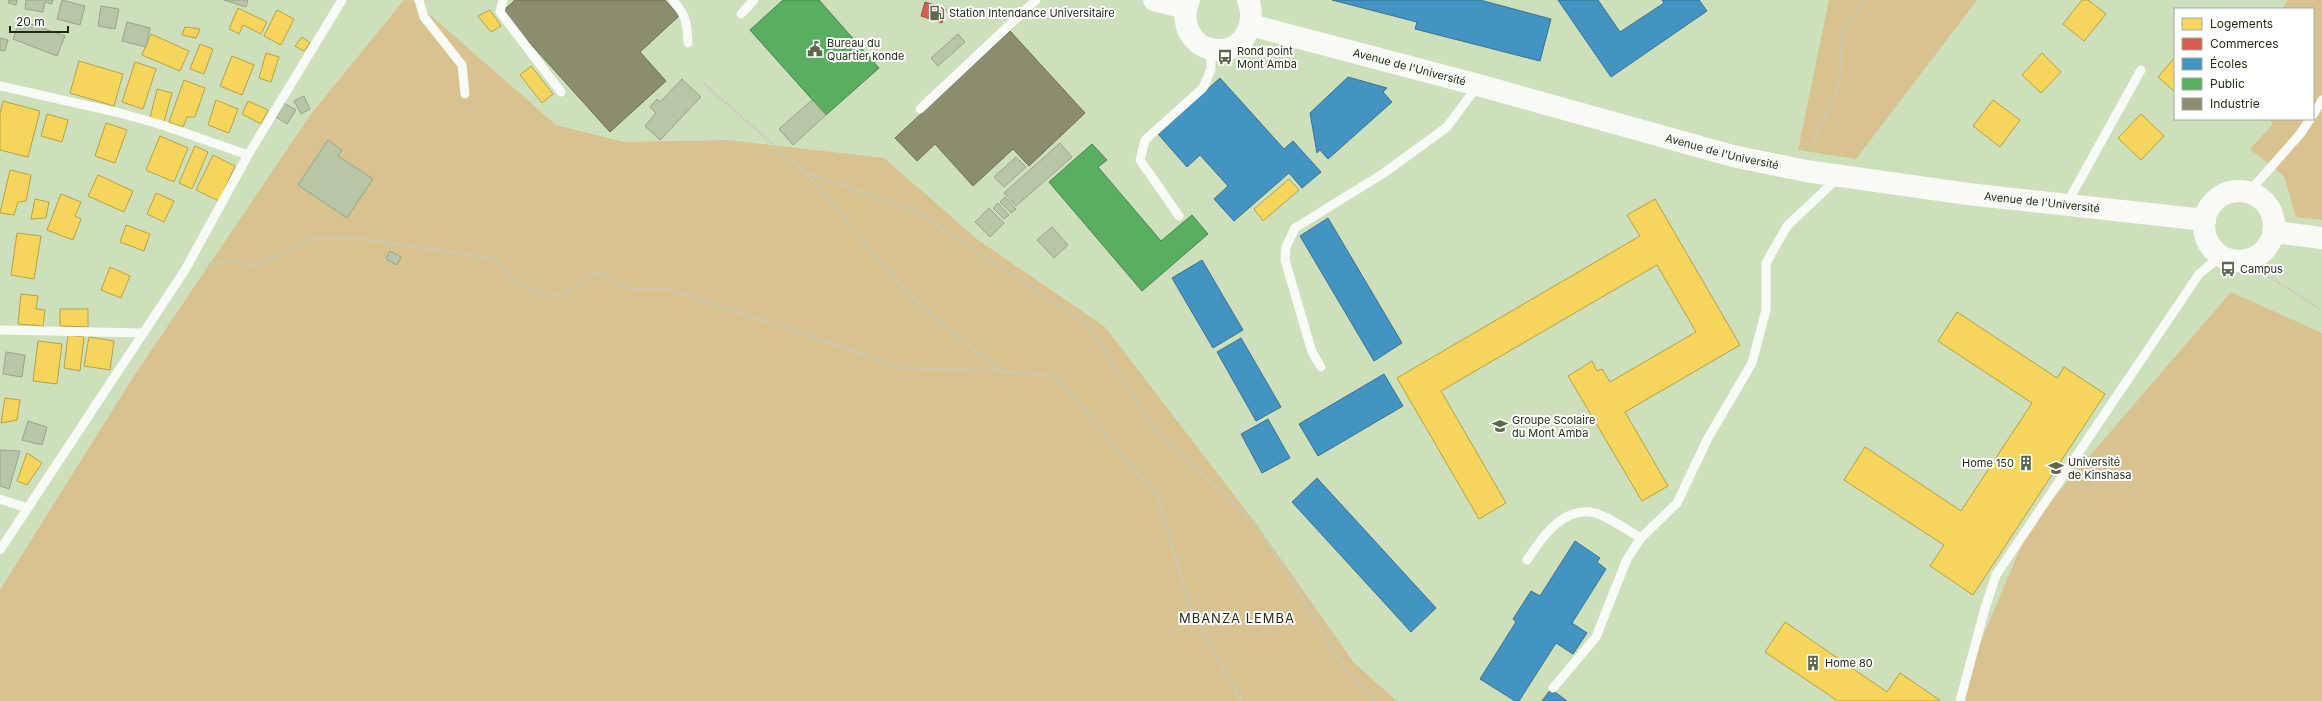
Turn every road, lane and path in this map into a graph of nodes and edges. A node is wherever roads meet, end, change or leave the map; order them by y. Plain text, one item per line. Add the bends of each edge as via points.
1 (342, 0) edge
2 (419, 0) edge
3 (503, 0) edge
4 (673, 0) edge
5 (754, 0) edge
6 (1036, 0) edge
7 (1154, 0) edge
8 (1248, 0) edge
9 (1864, 0) edge
10 (1187, 4) edge
11 (742, 14) dead end
12 (1251, 25) junction
13 (688, 43) dead end
14 (1211, 48) junction
15 (2141, 70) dead end
16 (704, 84) dead end
17 (1478, 85) junction
18 (0, 86) edge
19 (561, 92) dead end
20 (465, 94) dead end
21 (2322, 100) edge
22 (920, 110) dead end
23 (2314, 113) edge
24 (2309, 120) edge
25 (248, 155) junction
26 (1806, 171) junction
27 (806, 173) junction
28 (1840, 176) junction
29 (2250, 192) junction
30 (2066, 204) junction
31 (1179, 216) dead end
32 (2205, 220) junction
33 (2275, 232) junction
34 (2322, 238) edge
35 (2222, 256) junction
36 (2244, 261) junction
37 (185, 270) junction
38 (2322, 310) edge
39 (0, 330) edge
40 (143, 332) junction
41 (1321, 367) dead end
42 (1000, 370) junction
43 (0, 499) edge
44 (28, 508) junction
45 (1641, 538) junction
46 (0, 550) edge
47 (1527, 560) dead end
48 (1554, 688) dead end
49 (1241, 701) edge
50 (1376, 701) edge
51 (1960, 701) edge

1 - 25 lane
2 - 20 lane via 424,17 462,65
3 - 19 lane via 500,12
4 - 13 lane via 687,22
5 - 11 lane
6 - 22 lane
7 - 10 street
8 - 12 street via 1252,10
9 - 26 path via 1843,32 1838,87 1817,134
10 - 14 street via 1185,23 1192,37 1203,46
12 - 14 street via 1244,39 1232,47 1217,50
12 - 17 street, Avenue de l'Université
14 - 31 lane via 1211,69 1203,88 1145,140 1140,160
15 - 30 lane
16 - 27 path
17 - 26 street, Avenue de l'Université via 1733,156
17 - 41 lane via 1447,127 1384,172 1295,228 1286,247 1285,260 1312,352
18 - 25 lane via 120,113
21 - 23 lane
24 - 29 lane
25 - 37 lane
26 - 28 street, Avenue de l'Université
27 - 42 path via 910,296
27 - 50 path via 914,210 1089,326 1156,431 1257,525 1347,672
28 - 30 street, Avenue de l'Université via 1968,194
28 - 45 lane via 1787,226 1766,263 1766,310 1752,363 1708,438 1677,503
29 - 32 street via 2235,191 2221,196 2210,206
29 - 33 street via 2260,197 2268,206 2273,216
30 - 32 street, Avenue de l'Université
32 - 35 street via 2206,236 2214,250
33 - 34 street
33 - 36 street via 2270,243 2259,255
35 - 36 street via 2228,260
35 - 51 lane via 2198,274 1996,575
36 - 38 path
37 - 40 lane
37 - 42 path via 229,260 254,266 312,239 354,238 496,259 516,283 551,297 568,291 598,272 630,289 668,289 898,368
39 - 40 lane
40 - 44 lane
42 - 49 path via 1055,376 1157,495 1191,610
43 - 44 lane
44 - 46 lane
45 - 47 lane via 1595,513 1573,512 1552,527
45 - 48 lane via 1627,559 1596,637

